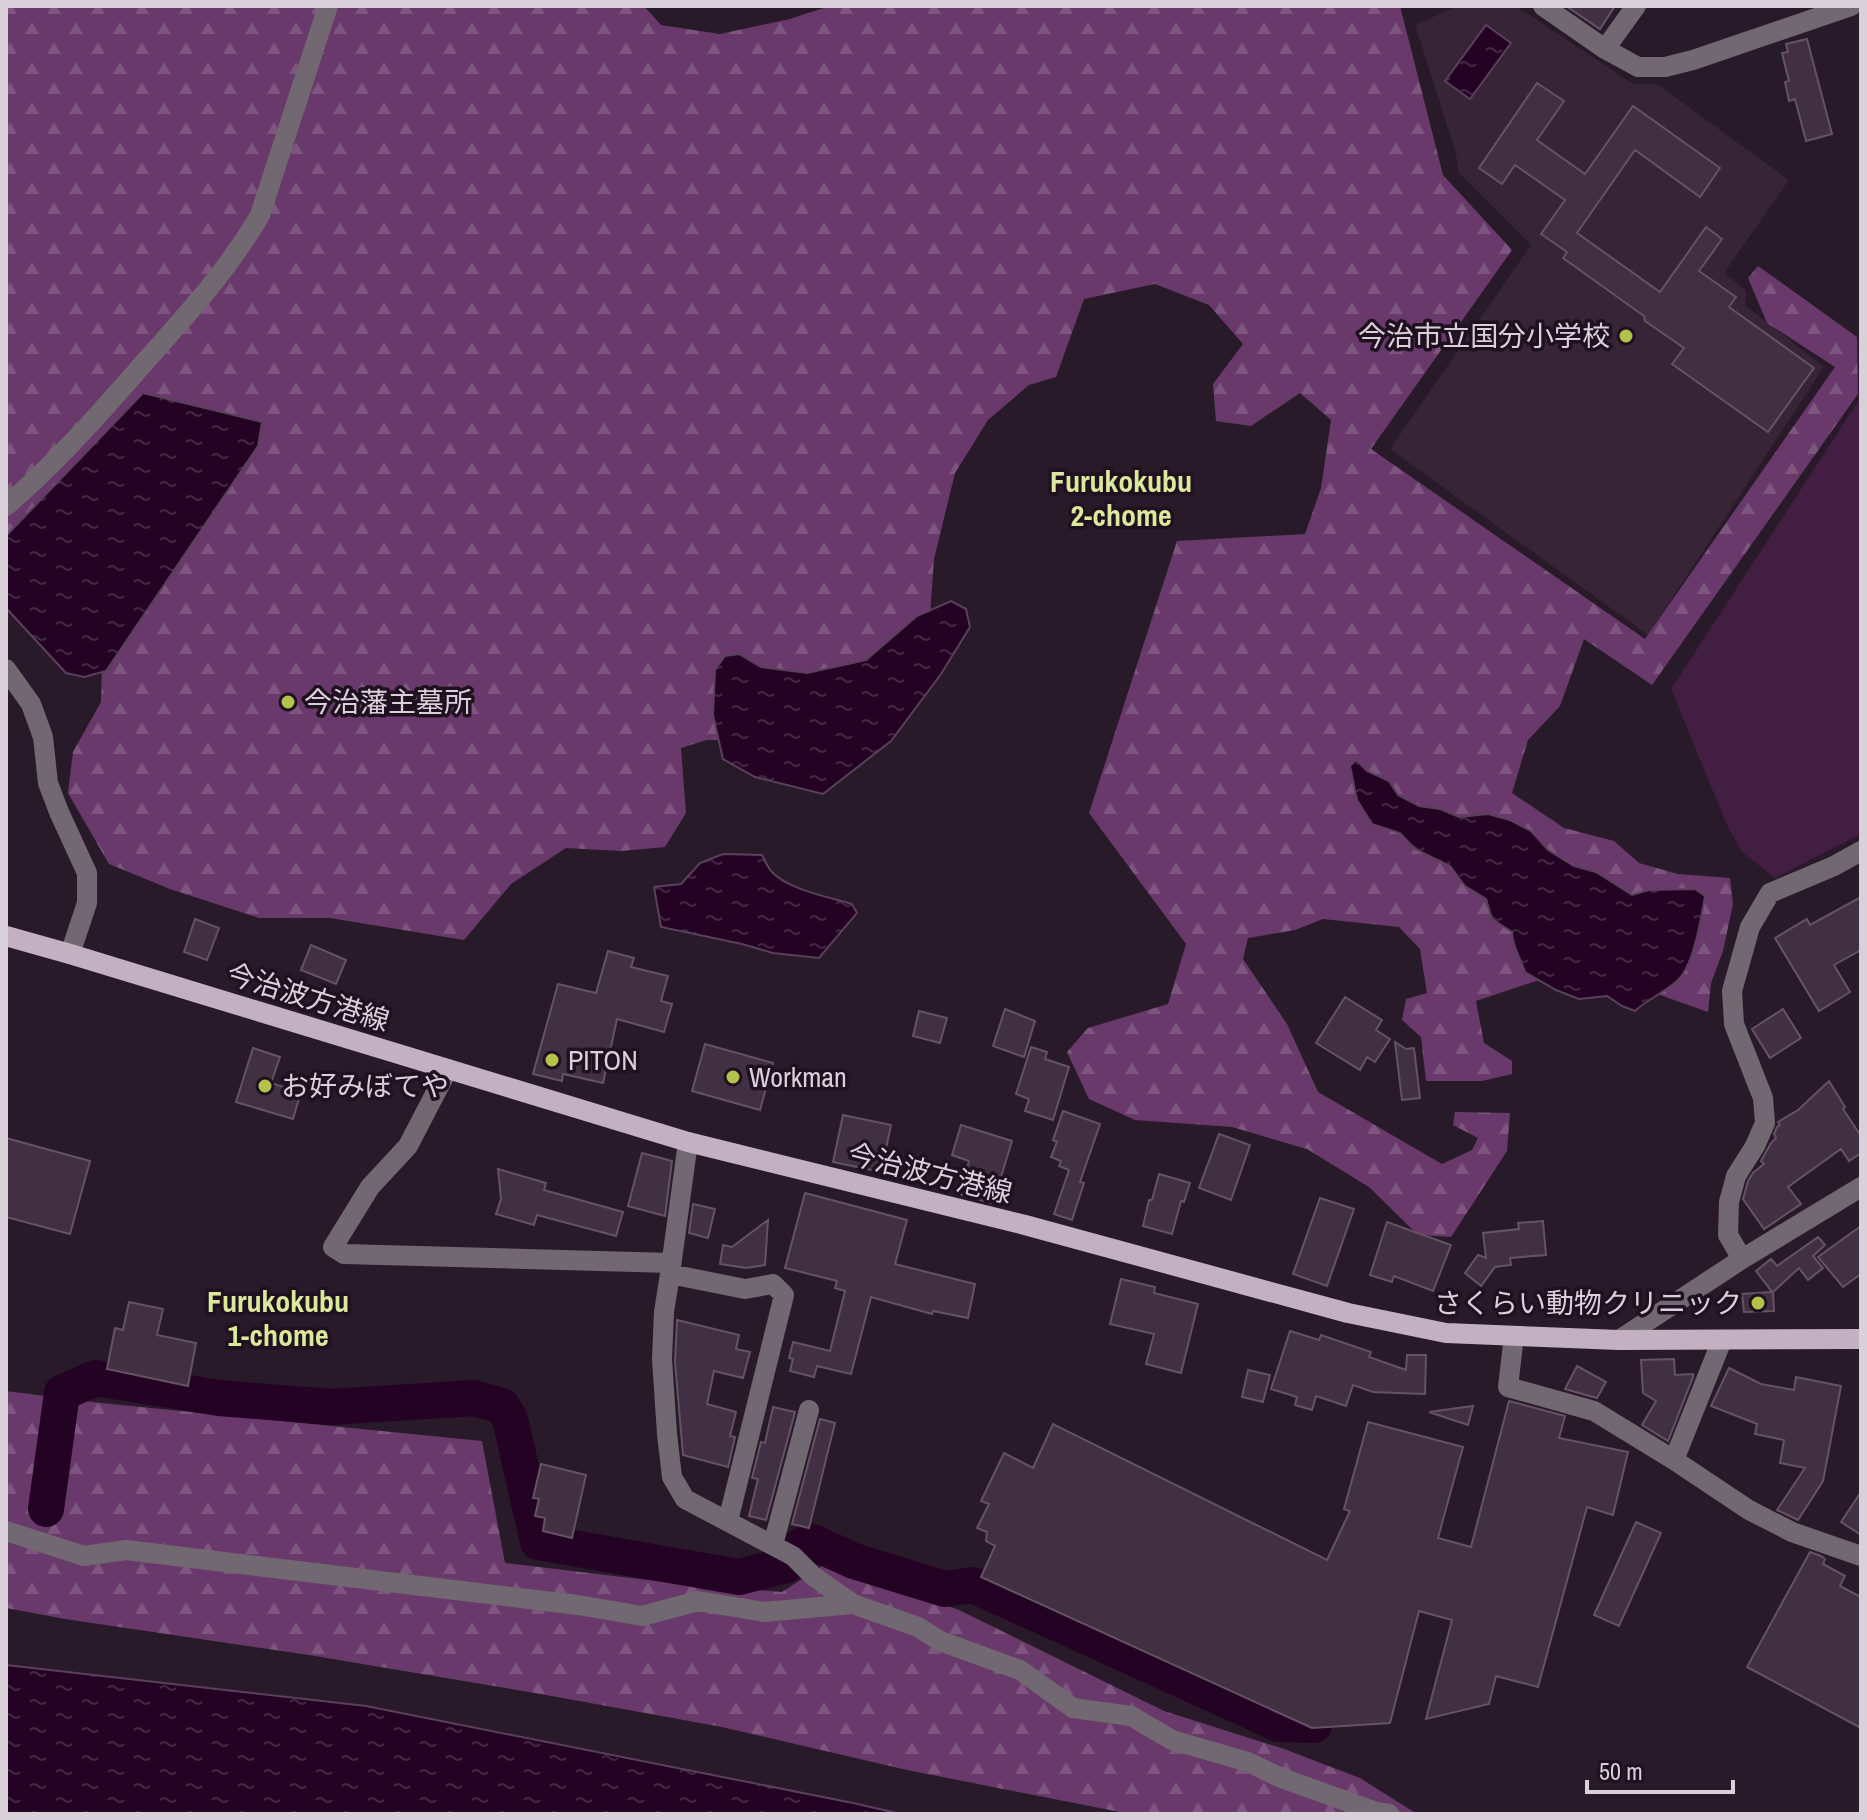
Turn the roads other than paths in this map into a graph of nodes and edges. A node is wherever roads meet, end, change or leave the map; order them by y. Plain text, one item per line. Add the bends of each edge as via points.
1 (328, 6) edge
2 (1543, 6) edge
3 (1636, 6) edge
4 (1847, 7) edge
5 (1605, 49) junction
6 (6, 506) edge
7 (6, 669) edge
8 (1861, 851) edge
9 (6, 936) edge
10 (70, 954) junction
11 (448, 1069) junction
12 (688, 1142) junction
13 (1861, 1187) edge
14 (1742, 1259) junction
15 (670, 1269) junction
16 (1514, 1336) junction
17 (1861, 1339) edge
18 (1619, 1340) junction
19 (1722, 1340) junction
20 (809, 1410) dead end
21 (1674, 1460) junction
22 (728, 1521) junction
23 (6, 1531) edge
24 (773, 1545) junction
25 (1861, 1556) edge
26 (853, 1604) junction
27 (1389, 1814) edge

1 - 6 street via 260,215 245,241 106,406
2 - 5 street
3 - 5 street
4 - 5 street via 1665,67 1638,67
7 - 10 street via 31,704 43,737 48,783 87,873 87,903
8 - 14 street via 1770,893 1750,927 1732,991 1734,1024 1763,1098 1765,1123 1736,1176 1729,1202 1728,1235
9 - 10 main road, 今治波方港線
10 - 11 main road, 今治波方港線
11 - 12 main road, 今治波方港線
11 - 15 street via 408,1146 370,1187 333,1247 344,1254
12 - 15 street
12 - 16 main road, 今治波方港線 via 1025,1225 1348,1313 1446,1333
13 - 14 street
14 - 18 street
15 - 22 street via 662,1359 672,1477 685,1499
15 - 22 street via 745,1289 773,1284 784,1295
16 - 18 main road, 今治波方港線
16 - 21 street via 1508,1387 1594,1411
17 - 19 main road, 今治波方港線
18 - 19 main road, 今治波方港線
19 - 21 street
20 - 24 street
21 - 25 street via 1749,1510 1792,1532
22 - 24 street
23 - 26 street via 84,1556 126,1550 642,1616 698,1601 764,1612
24 - 26 street
26 - 27 street via 1020,1670 1073,1708 1131,1716 1172,1740

